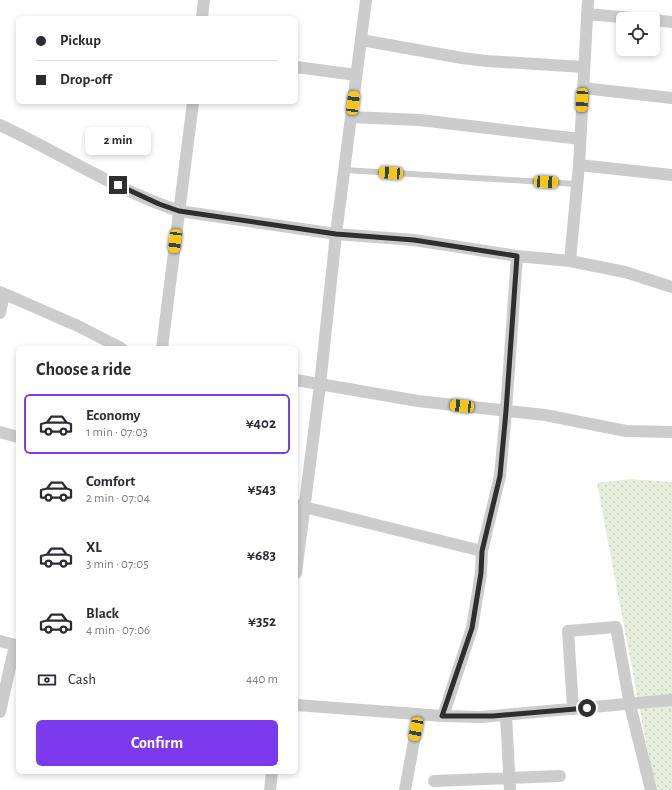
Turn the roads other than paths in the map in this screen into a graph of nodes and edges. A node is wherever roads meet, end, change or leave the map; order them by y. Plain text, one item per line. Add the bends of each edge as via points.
1 (204, 0) edge
2 (366, 0) edge
3 (588, 0) edge
4 (587, 14) junction
5 (202, 16) edge
6 (616, 16) edge
7 (660, 21) edge
8 (672, 22) edge
9 (361, 40) junction
10 (298, 67) edge
11 (584, 67) junction
12 (356, 75) junction
13 (583, 88) junction
14 (672, 98) edge
15 (193, 104) edge
16 (351, 118) junction
17 (0, 125) edge
18 (580, 139) junction
19 (579, 165) junction
20 (344, 170) junction
21 (672, 175) edge
22 (577, 184) junction
23 (179, 211) junction
24 (336, 234) junction
25 (517, 256) junction
26 (570, 261) junction
27 (672, 287) edge
28 (2, 293) edge
29 (0, 313) edge
30 (117, 346) edge
31 (162, 346) edge
32 (298, 380) edge
33 (320, 385) junction
34 (506, 411) junction
35 (0, 432) edge
36 (672, 432) edge
37 (16, 436) edge
38 (300, 506) edge
39 (298, 539) edge
40 (482, 551) junction
41 (0, 641) edge
42 (672, 700) edge
43 (298, 705) edge
44 (630, 705) junction
45 (573, 709) junction
46 (0, 712) edge
47 (419, 714) junction
48 (506, 715) junction
49 (442, 716) junction
50 (272, 774) edge
51 (560, 776) dead end
52 (434, 781) dead end
53 (510, 784) edge
54 (270, 790) edge
55 (405, 790) edge
56 (651, 790) edge

1 - 5 street
2 - 9 street
3 - 4 street
4 - 6 street
4 - 11 street
7 - 8 street
9 - 11 street via 487,62
9 - 12 street
10 - 12 street
11 - 13 street
12 - 16 street
13 - 14 street
13 - 18 street
15 - 23 street
16 - 18 street via 420,120
16 - 20 street
17 - 23 street via 90,172
18 - 19 street
19 - 21 street
19 - 22 street
20 - 22 lane
20 - 24 street
22 - 26 street
23 - 24 street
23 - 31 street
24 - 25 street via 414,240
24 - 33 street
25 - 26 street
25 - 34 street
26 - 27 street via 625,272
28 - 29 street
28 - 30 street
32 - 33 street
33 - 34 street via 418,401
33 - 38 street
34 - 36 street via 546,415 626,431
34 - 40 street via 500,476
35 - 37 street
38 - 39 street
38 - 40 street
40 - 49 street via 472,628
41 - 46 street via 15,645
42 - 44 street
43 - 47 street
44 - 45 street
44 - 45 street via 616,627 568,631
44 - 56 street
45 - 48 street
47 - 49 street
47 - 55 street
48 - 49 street
48 - 53 street
50 - 54 street
51 - 53 street
52 - 53 street

